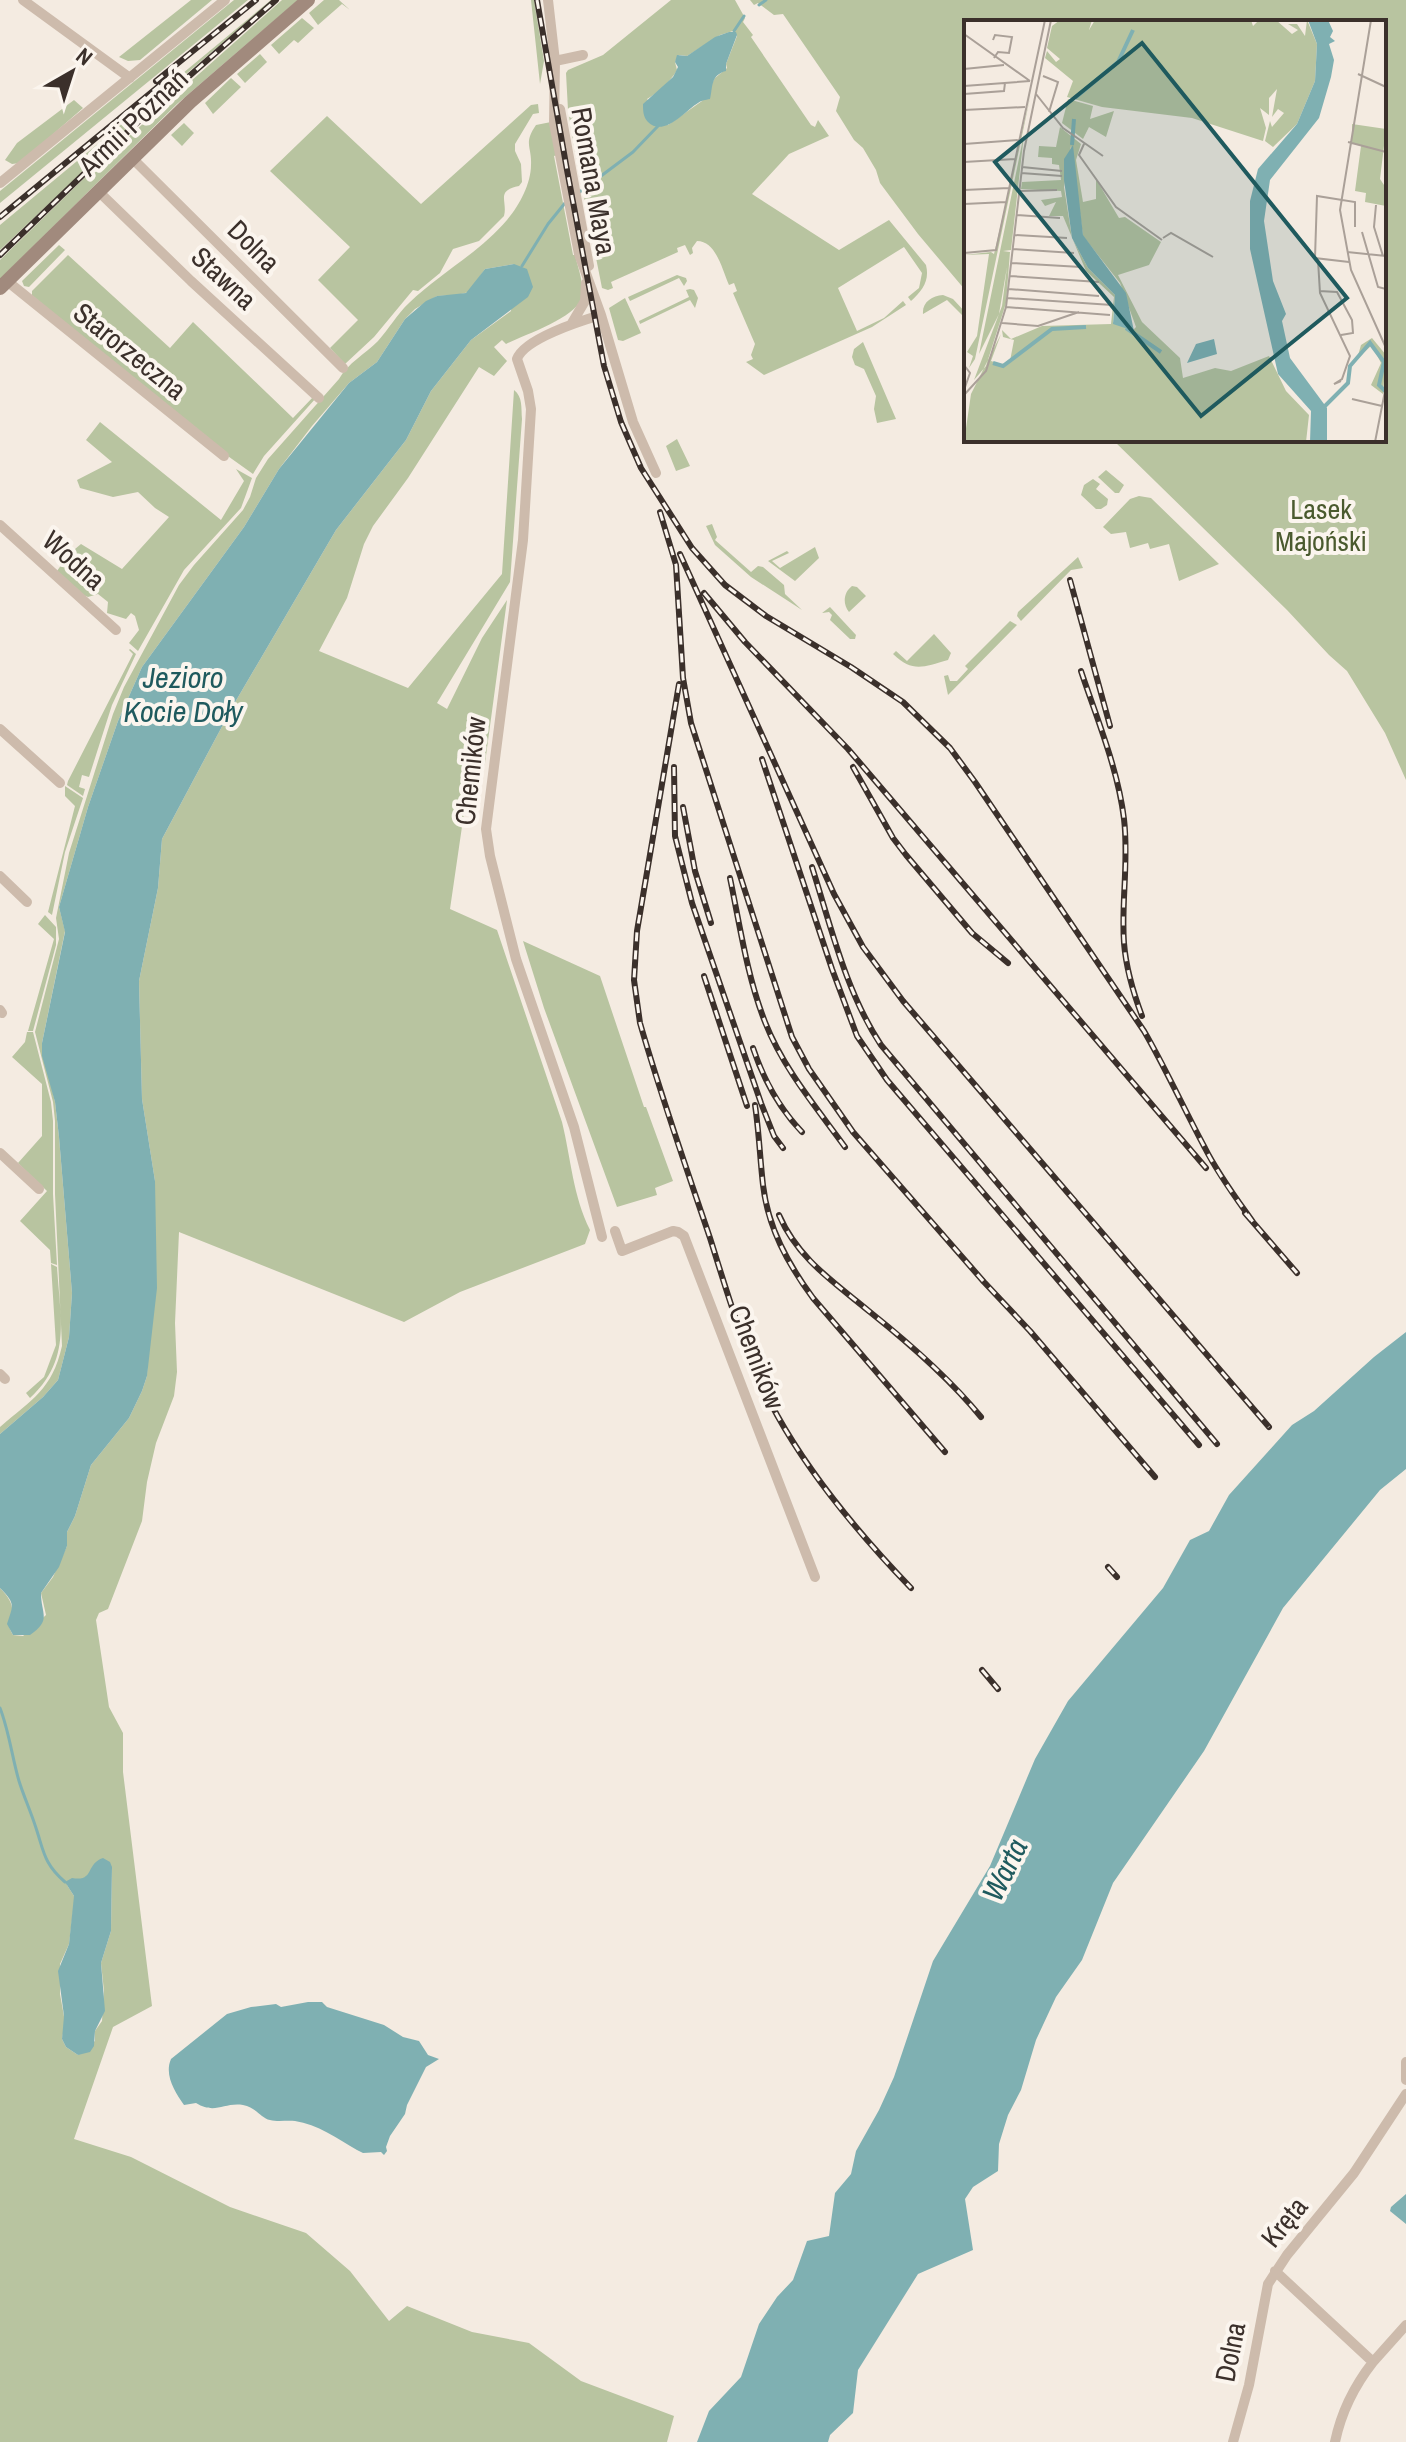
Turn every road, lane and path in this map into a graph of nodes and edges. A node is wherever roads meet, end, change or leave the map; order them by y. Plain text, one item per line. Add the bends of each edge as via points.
1 (23, 0) edge
2 (225, 0) edge
3 (308, 0) edge
4 (548, 0) edge
5 (583, 55) dead end
6 (555, 64) junction
7 (130, 78) junction
8 (132, 158) junction
9 (0, 183) edge
10 (98, 191) junction
11 (580, 239) junction
12 (579, 254) junction
13 (3, 285) edge
14 (596, 301) junction
15 (601, 315) junction
16 (569, 326) junction
17 (343, 368) dead end
18 (319, 398) dead end
19 (224, 456) dead end
20 (656, 473) dead end
21 (0, 525) edge
22 (116, 630) dead end
23 (0, 729) edge
24 (60, 783) dead end
25 (0, 876) edge
26 (27, 902) dead end
27 (0, 1153) edge
28 (39, 1189) dead end
29 (615, 1231) dead end
30 (602, 1237) dead end
31 (815, 1577) dead end
32 (1406, 2062) edge
33 (1406, 2080) edge
34 (1406, 2094) edge
35 (1275, 2271) junction
36 (1406, 2325) edge
37 (1373, 2362) junction
38 (1233, 2442) edge
39 (1335, 2442) edge

1 - 7 street
2 - 7 street
3 - 8 main road, Armii Poznań
4 - 6 street, Romana Maya
5 - 6 street
6 - 11 street, Romana Maya
7 - 9 street
8 - 10 main road, Armii Poznań
8 - 17 street, Dolna
10 - 13 main road, Armii Poznań
10 - 18 street, Stawna
11 - 12 street, Romana Maya
11 - 14 street, Romana Maya
12 - 14 street, Romana Maya
12 - 16 street via 586,295
13 - 19 street, Starorzeczna
14 - 15 street, Romana Maya
15 - 16 street, Chemików
15 - 20 street, Romana Maya via 633,422
16 - 30 street, Chemików via 525,347 517,359 531,409 525,514 486,829 516,959 574,1127
21 - 22 street, Wodna
23 - 24 street
25 - 26 street
27 - 28 street
29 - 31 street, Chemików via 622,1251 673,1231 684,1236
32 - 33 street
34 - 35 street, Kręta via 1354,2173
35 - 37 street, Kręta
35 - 38 street, Dolna via 1264,2298
36 - 37 street
37 - 39 street via 1353,2392

